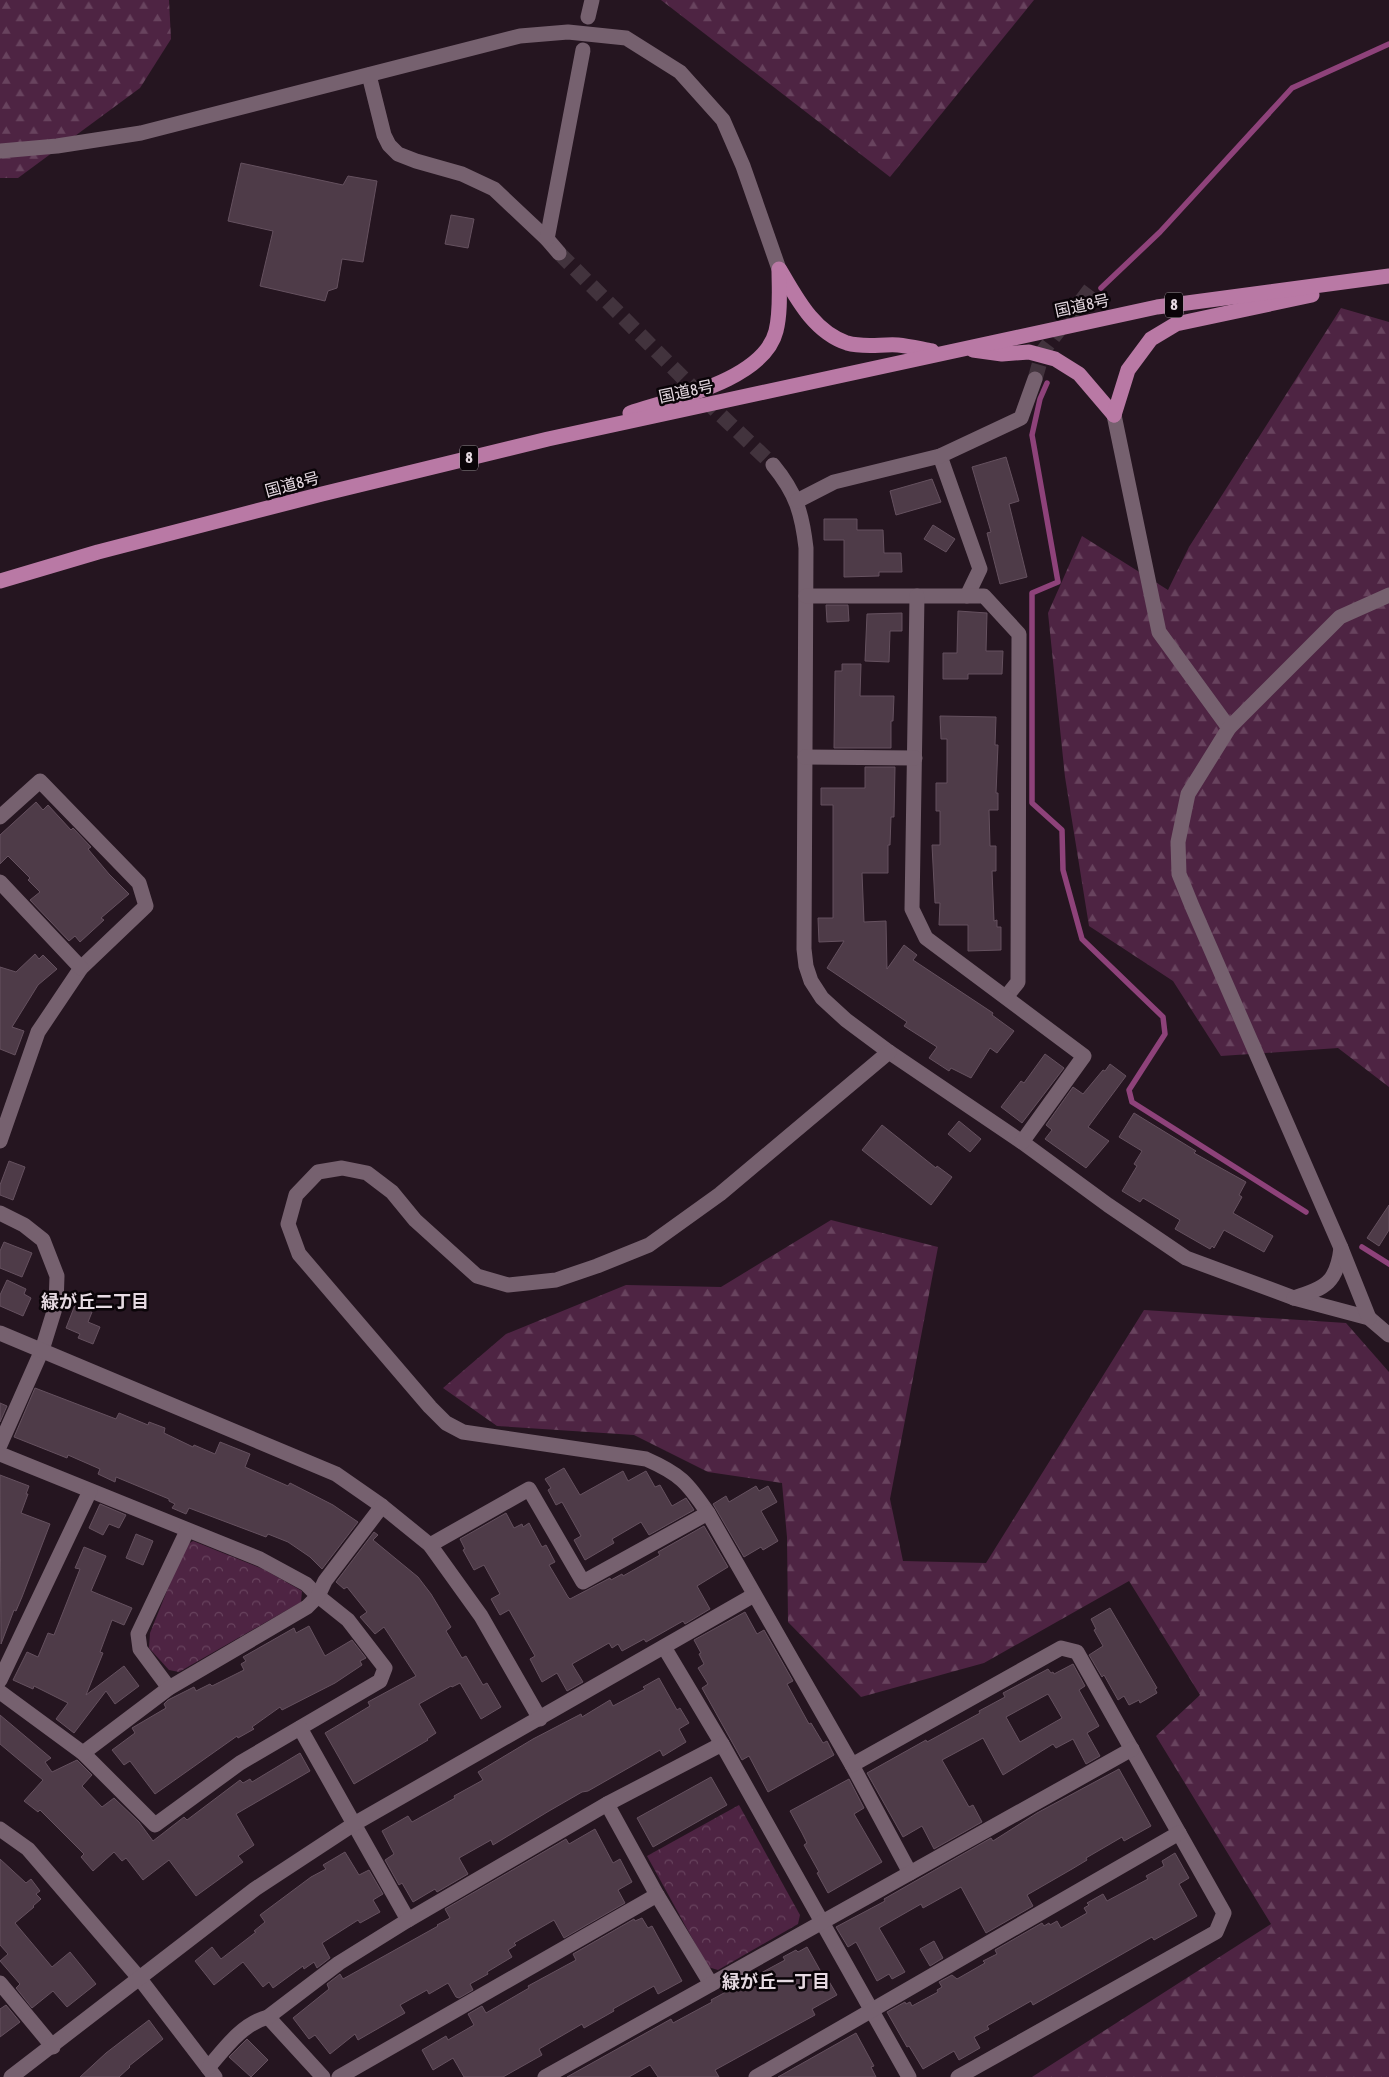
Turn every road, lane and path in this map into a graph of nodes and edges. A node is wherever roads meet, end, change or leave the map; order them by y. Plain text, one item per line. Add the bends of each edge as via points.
1 (592, 0) edge
2 (588, 17) dead end
3 (583, 50) dead end
4 (369, 75) junction
5 (0, 140) edge
6 (57, 146) junction
7 (0, 151) edge
8 (0, 162) edge
9 (547, 239) junction
10 (559, 253) tunnel mouth
11 (779, 269) junction
12 (1389, 278) edge
13 (962, 349) junction
14 (941, 353) junction
15 (1035, 379) tunnel mouth
16 (1114, 415) junction
17 (548, 439) junction
18 (940, 456) junction
19 (772, 465) tunnel mouth
20 (797, 501) junction
21 (0, 581) edge
22 (1389, 595) edge
23 (806, 596) junction
24 (917, 596) junction
25 (968, 596) junction
26 (1229, 728) junction
27 (805, 757) junction
28 (914, 758) junction
29 (0, 817) edge
30 (0, 882) edge
31 (81, 968) junction
32 (1006, 997) junction
33 (889, 1052) junction
34 (0, 1140) edge
35 (1022, 1142) junction
36 (0, 1213) edge
37 (1341, 1248) junction
38 (1294, 1298) junction
39 (1369, 1318) junction
40 (0, 1333) edge
41 (1389, 1335) edge
42 (42, 1350) junction
43 (0, 1445) edge
44 (0, 1454) edge
45 (90, 1491) junction
46 (382, 1506) junction
47 (708, 1513) junction
48 (187, 1531) junction
49 (430, 1545) junction
50 (754, 1595) junction
51 (318, 1596) junction
52 (664, 1647) junction
53 (0, 1680) edge
54 (168, 1688) junction
55 (0, 1692) edge
56 (540, 1719) junction
57 (300, 1728) junction
58 (722, 1744) junction
59 (1132, 1748) junction
60 (83, 1753) junction
61 (852, 1765) junction
62 (607, 1804) junction
63 (354, 1824) junction
64 (0, 1829) edge
65 (1179, 1833) junction
66 (910, 1873) junction
67 (658, 1895) junction
68 (408, 1920) junction
69 (822, 1922) junction
70 (140, 1979) junction
71 (0, 1983) edge
72 (711, 1984) junction
73 (872, 2011) junction
74 (268, 2017) junction
75 (53, 2047) junction
76 (212, 2073) edge
77 (11, 2077) edge
78 (323, 2077) edge
79 (339, 2077) edge
80 (545, 2077) edge
81 (756, 2077) edge
82 (909, 2077) edge
83 (958, 2077) edge

1 - 2 street
3 - 9 street
4 - 6 street via 141,133
4 - 9 street via 384,135 398,154 462,174 494,189
4 - 11 street via 520,36 568,32 626,38 680,72 723,120 743,166
5 - 6 street
6 - 7 street
6 - 8 street
9 - 10 street
11 - 14 highway via 798,301 827,333 848,343 897,345
11 - 17 highway via 776,333 762,354 745,370 723,382
12 - 13 highway, 国道8号 / 8 via 1157,307
12 - 16 highway via 1176,324 1151,339 1128,370
13 - 14 highway, 国道8号 / 8
13 - 16 highway via 1002,354 1029,352 1055,359 1079,374
14 - 17 highway, 国道8号 / 8
15 - 18 street via 1021,418
16 - 26 street via 1159,632
17 - 21 highway, 国道8号 / 8 via 98,552
18 - 20 street via 834,482
18 - 25 street via 980,569
19 - 20 street via 787,482
20 - 23 street via 806,548
22 - 26 street via 1340,617
23 - 24 street
23 - 27 street
24 - 25 street
24 - 28 street
25 - 32 street via 984,596 1019,634 1018,982
26 - 37 street via 1188,794 1178,842 1180,874
27 - 28 street
27 - 33 street via 803,890 806,966 822,998
28 - 32 street via 912,909 926,938
29 - 31 street via 40,781 139,883 146,906
30 - 31 street
31 - 34 street via 38,1032
32 - 35 street via 1084,1056
33 - 35 street
33 - 47 street via 720,1194 649,1246 556,1280 508,1285 477,1276 415,1220 392,1192 366,1173 342,1168 318,1172 296,1195 288,1224 299,1254 446,1423 463,1432 646,1459 670,1469 691,1487
35 - 38 street via 1186,1258
36 - 42 street via 44,1240 57,1276 56,1306
37 - 38 street via 1334,1277 1324,1286
37 - 39 street
38 - 39 street
39 - 41 street
40 - 42 street
42 - 43 street
42 - 46 street via 336,1474
44 - 45 street
45 - 48 street
45 - 53 street
46 - 49 street
46 - 51 street via 324,1582
47 - 49 street via 583,1582 529,1489
47 - 50 street
48 - 51 street via 260,1559 306,1584
48 - 54 street via 138,1634 140,1649
49 - 56 street via 481,1616
50 - 52 street
50 - 61 street
51 - 54 street via 307,1607
51 - 57 street via 348,1620 385,1668 380,1681
52 - 56 street
52 - 58 street
54 - 60 street
55 - 60 street
56 - 63 street
57 - 60 street via 240,1763 155,1825
57 - 63 street
58 - 62 street
58 - 69 street
59 - 61 street via 1077,1652 1061,1648
59 - 65 street
59 - 66 street
61 - 66 street
62 - 67 street
62 - 68 street
63 - 68 street
63 - 70 street via 255,1889
64 - 70 street via 28,1849
65 - 73 street
65 - 83 street via 1224,1913 1216,1932
66 - 69 street
67 - 72 street
67 - 79 street
68 - 74 street via 339,1963
69 - 72 street
69 - 73 street
70 - 75 street
70 - 76 street
71 - 75 street
72 - 80 street
73 - 81 street
73 - 82 street
74 - 76 street via 254,2021 227,2046
74 - 78 street
75 - 77 street

